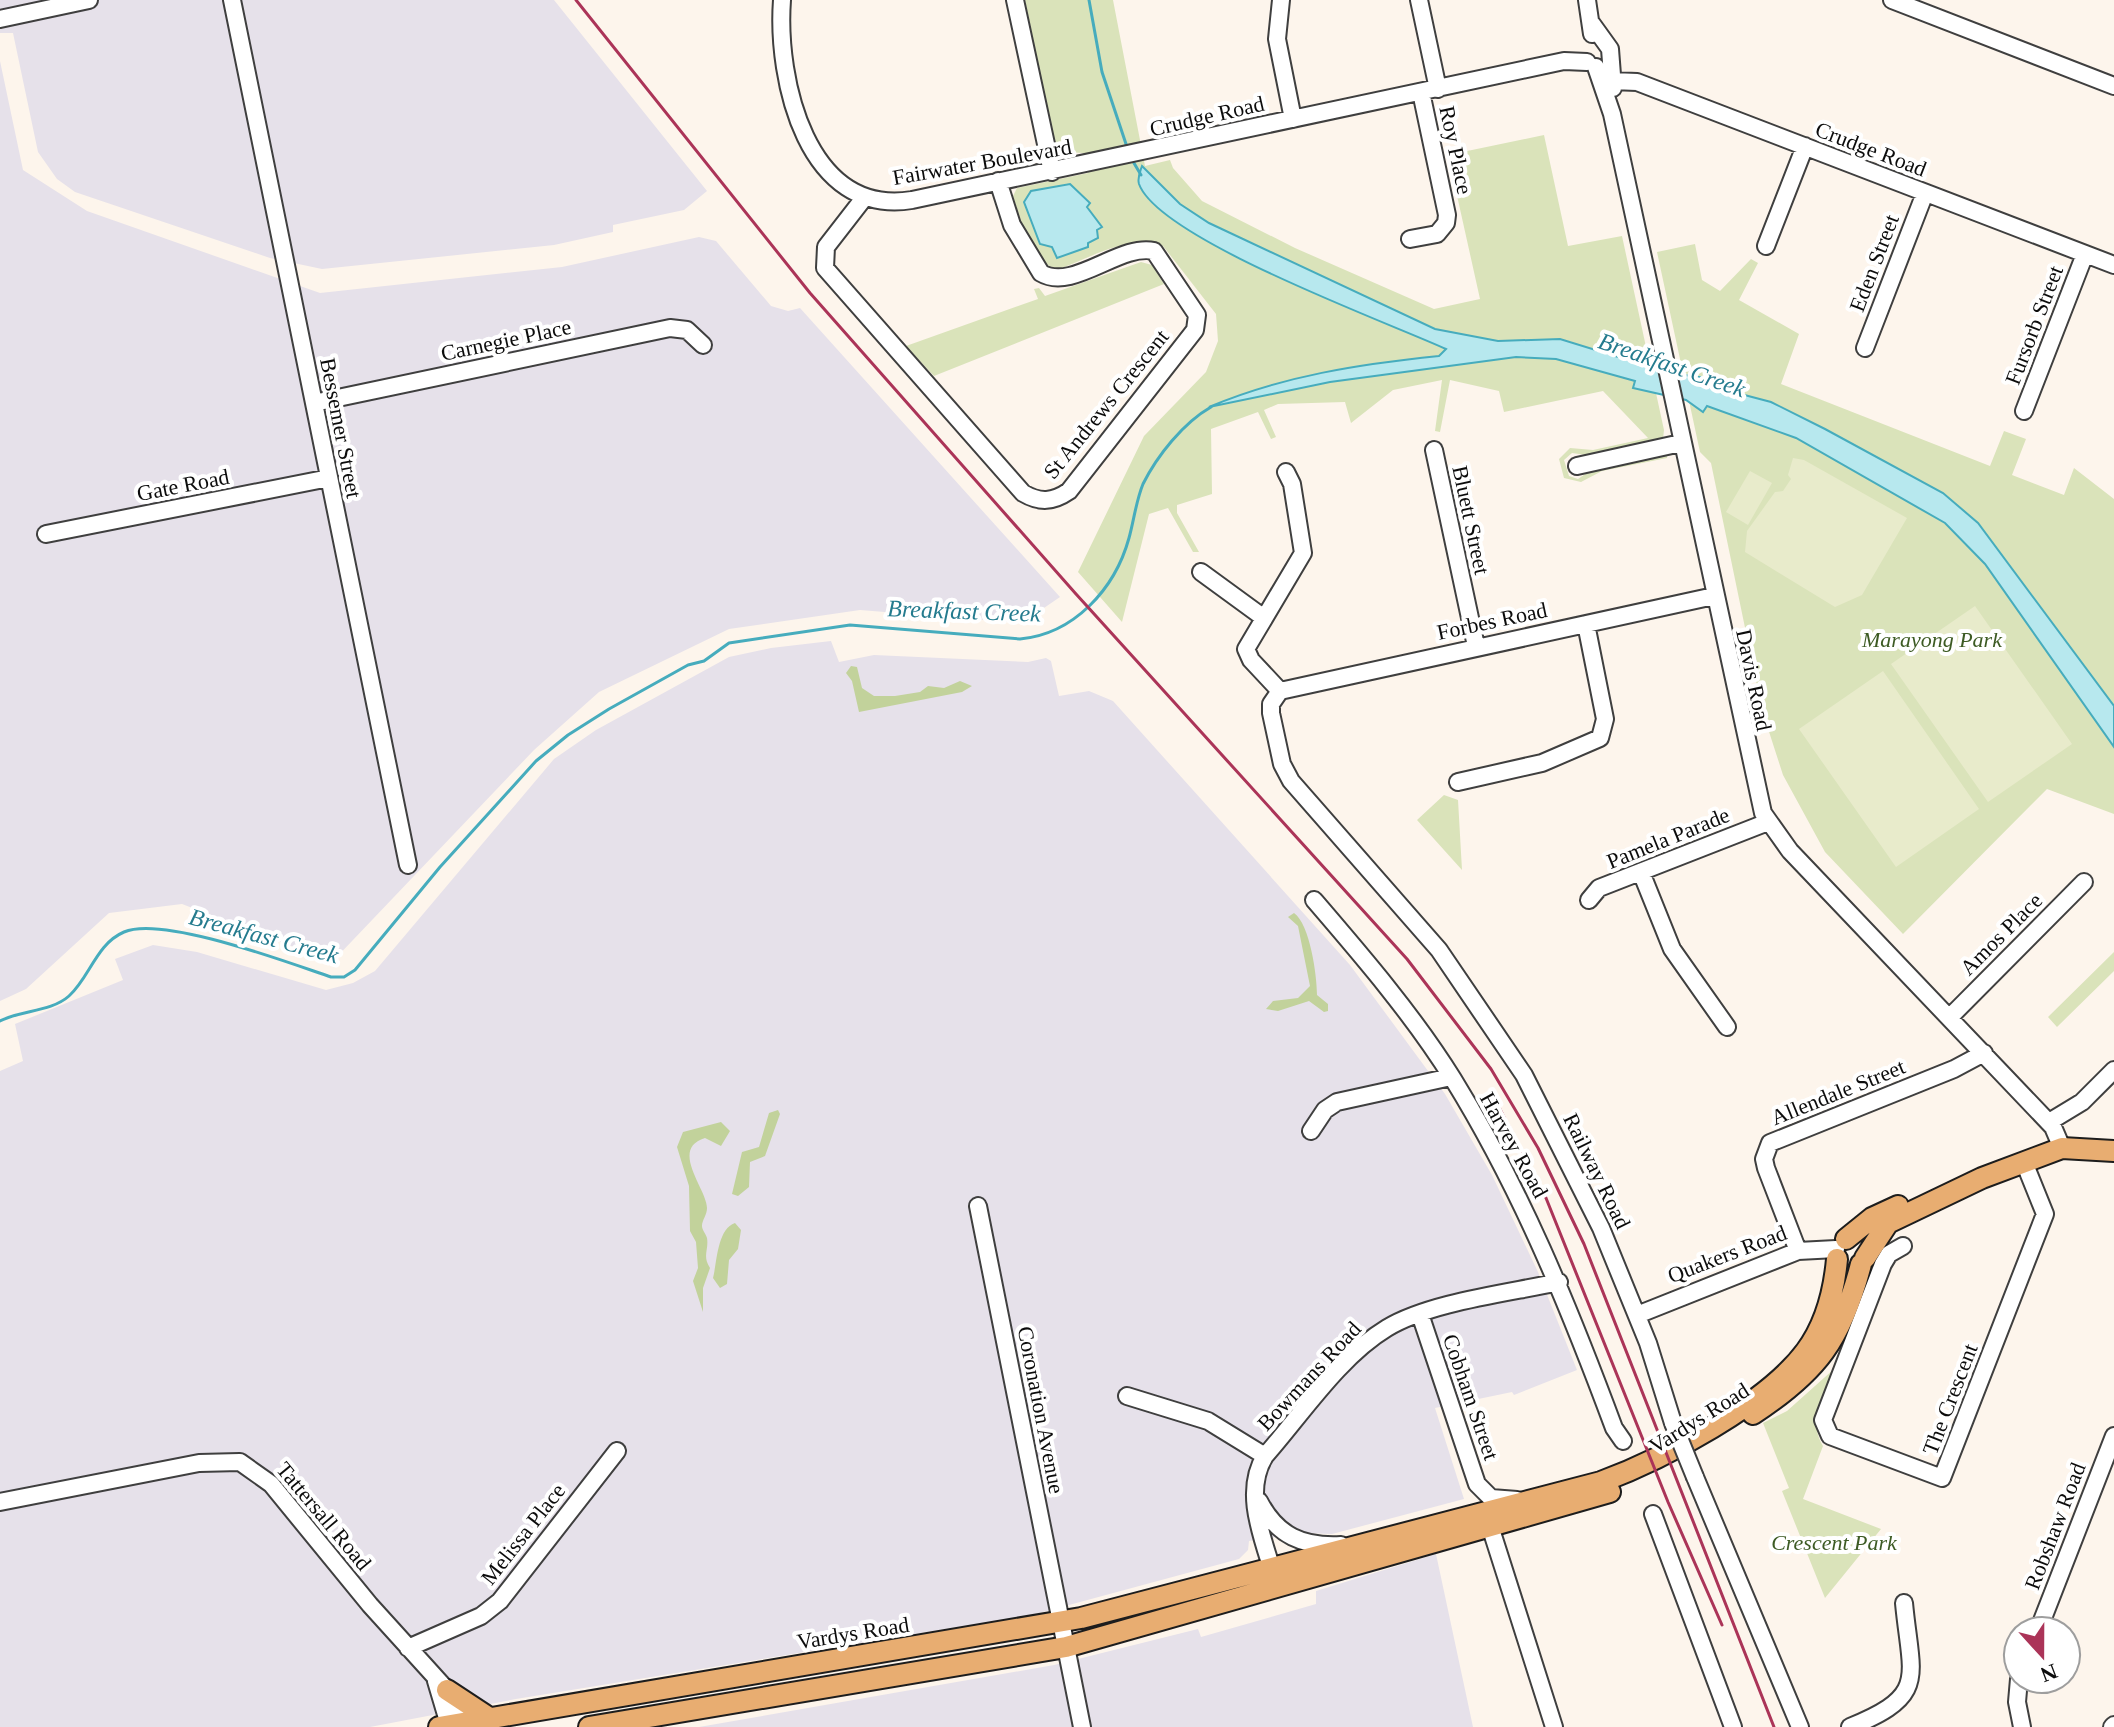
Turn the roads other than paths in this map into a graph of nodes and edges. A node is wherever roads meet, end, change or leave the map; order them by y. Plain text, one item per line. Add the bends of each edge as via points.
1 (89, 0) edge
2 (232, 0) edge
3 (782, 0) edge
4 (1015, 0) edge
5 (1281, 0) edge
6 (1419, 0) edge
7 (1587, 0) edge
8 (1892, 0) edge
9 (0, 19) edge
10 (1595, 54) junction
11 (1612, 81) junction
12 (2114, 86) edge
13 (1429, 91) junction
14 (1612, 114) junction
15 (1293, 119) junction
16 (1805, 146) junction
17 (1141, 154) joint
18 (1052, 172) junction
19 (998, 181) junction
20 (1925, 193) junction
21 (864, 198) junction
22 (1410, 239) dead end
23 (1766, 246) dead end
24 (2085, 254) junction
25 (2114, 265) edge
26 (703, 345) dead end
27 (1865, 348) dead end
28 (314, 403) junction
29 (2024, 411) dead end
30 (1681, 443) junction
31 (1434, 450) dead end
32 (1577, 466) dead end
33 (1286, 472) dead end
34 (329, 478) junction
35 (46, 534) dead end
36 (1201, 572) dead end
37 (1714, 596) junction
38 (1264, 618) junction
39 (1586, 624) junction
40 (1476, 646) junction
41 (1280, 691) junction
42 (1458, 782) dead end
43 (1768, 822) junction
44 (408, 865) dead end
45 (1641, 872) junction
46 (2084, 882) dead end
47 (1314, 900) dead end
48 (1589, 900) dead end
49 (1950, 1017) junction
50 (1727, 1027) dead end
51 (1984, 1053) junction
52 (2114, 1070) edge
53 (1451, 1077) junction
54 (2049, 1122) junction
55 (1311, 1131) dead end
56 (2062, 1148) junction
57 (2114, 1151) edge
58 (2024, 1162) junction
59 (1982, 1178) junction
60 (978, 1206) dead end
61 (1903, 1246) dead end
62 (1840, 1249) junction
63 (1798, 1251) junction
64 (1863, 1261) junction
65 (1559, 1282) junction
66 (1420, 1314) junction
67 (1637, 1315) junction
68 (1127, 1396) dead end
69 (2114, 1436) edge
70 (1623, 1441) dead end
71 (617, 1451) dead end
72 (1265, 1456) junction
73 (1254, 1488) junction
74 (1530, 1500) junction
75 (0, 1502) edge
76 (1653, 1514) dead end
77 (1440, 1521) junction
78 (1490, 1526) junction
79 (1363, 1542) junction
80 (1274, 1576) junction
81 (1904, 1603) dead end
82 (2044, 1615) edge
83 (1061, 1622) junction
84 (1066, 1647) junction
85 (408, 1648) junction
86 (442, 1685) junction
87 (2018, 1695) edge
88 (488, 1717) junction
89 (451, 1726) edge
90 (589, 1727) edge
91 (1082, 1727) edge
92 (1554, 1727) edge
93 (1733, 1727) edge
94 (1800, 1727) edge
95 (1850, 1727) edge
96 (2022, 1727) edge

1 - 9 street
2 - 28 street, Bessemer Street
3 - 21 street, Fairwater Boulevard via 784,75 799,121 832,176
4 - 18 street
5 - 15 street via 1277,39
6 - 13 street
7 - 10 street, Davis Road
8 - 12 street
10 - 11 street, Davis Road
10 - 13 street, Crudge Road
10 - 14 street, Davis Road
11 - 14 street, Davis Road
11 - 16 street, Crudge Road via 1637,82
13 - 15 street, Crudge Road
13 - 22 street, Roy Place via 1446,223 1437,234
14 - 30 street, Davis Road
15 - 17 street, Crudge Road
16 - 20 street, Crudge Road
16 - 23 street
17 - 18 street, Fairwater Boulevard
18 - 19 street, Fairwater Boulevard
19 - 21 street, Fairwater Boulevard via 899,202
19 - 21 street, St Andrews Crescent via 1012,225 1041,273 1062,278 1139,251 1154,251 1197,315 1195,330 1069,491 1051,500 1023,493 828,272 826,247
20 - 24 street, Crudge Road
20 - 27 street, Eden Street
24 - 25 street, Crudge Road
24 - 29 street, Fursorb Street
26 - 28 street, Carnegie Place via 687,330 670,328
28 - 34 street, Bessemer Street
30 - 32 street
30 - 37 street, Davis Road
31 - 40 street, Bluett Street
33 - 38 street via 1303,553
34 - 35 street, Gate Road
34 - 44 street, Bessemer Street
36 - 38 street
37 - 39 street, Forbes Road
37 - 43 street, Davis Road via 1755,787
38 - 41 street via 1246,649
39 - 40 street, Forbes Road
39 - 42 street via 1605,719 1600,738 1542,763
40 - 41 street, Forbes Road
41 - 67 street, Railway Road via 1271,713 1286,773 1439,950 1508,1049 1576,1172
43 - 45 street, Pamela Parade
43 - 49 street, Davis Road
45 - 48 street, Pamela Parade via 1599,888
45 - 50 street via 1672,949
46 - 49 street, Amos Place
47 - 53 street, Harvey Road via 1373,968
49 - 51 street, Davis Road
51 - 54 street, Davis Road
51 - 63 street, Allendale Street via 1770,1143 1766,1168
52 - 54 street via 2082,1102
53 - 55 street via 1337,1102
53 - 65 street, Harvey Road
54 - 56 street, Davis Road
56 - 57 main road
56 - 58 main road
58 - 59 main road
58 - 61 street, The Crescent via 2045,1214 1942,1478 1830,1436 1823,1420 1883,1264
59 - 62 main road via 1895,1207 1861,1226
59 - 64 main road via 1888,1223
60 - 83 street, Coronation Avenue
62 - 63 street, Quakers Road
62 - 64 main road via 1855,1239 1863,1244
62 - 74 main road, Vardys Road via 1822,1326 1787,1374 1661,1457 1601,1482
63 - 67 street, Quakers Road
64 - 78 main road, Vardys Road via 1830,1348 1787,1392 1649,1477 1572,1505
65 - 66 street, Bowmans Road
65 - 70 street, Harvey Road
66 - 72 street, Bowmans Road via 1363,1345
66 - 74 street, Cobham Street via 1469,1465 1487,1496
67 - 94 street, Railway Road, bridge via 1673,1423
68 - 72 street via 1208,1421
69 - 82 street, Robshaw Road
71 - 85 street, Melissa Place via 500,1601 481,1616
72 - 73 street, Bowmans Road
73 - 79 street via 1273,1523 1299,1541 1324,1546
73 - 80 street
74 - 77 main road, Vardys Road
74 - 78 main road, Vardys Road via 1499,1514
75 - 85 street, Tattersall Road via 199,1463 240,1462 271,1484
76 - 93 street
77 - 78 main road, Vardys Road via 1478,1519
77 - 79 main road, Vardys Road
78 - 80 main road, Vardys Road
78 - 92 street
79 - 80 main road, Vardys Road
80 - 83 main road, Vardys Road
80 - 84 main road, Vardys Road
81 - 95 street via 1910,1669 1905,1693 1894,1707
83 - 84 street, Coronation Avenue
83 - 88 main road, Vardys Road
84 - 90 main road, Vardys Road
84 - 91 street, Coronation Avenue
85 - 86 street, Tattersall Road
86 - 88 main road
86 - 89 street, Tattersall Road
87 - 96 street
88 - 89 main road, Vardys Road

